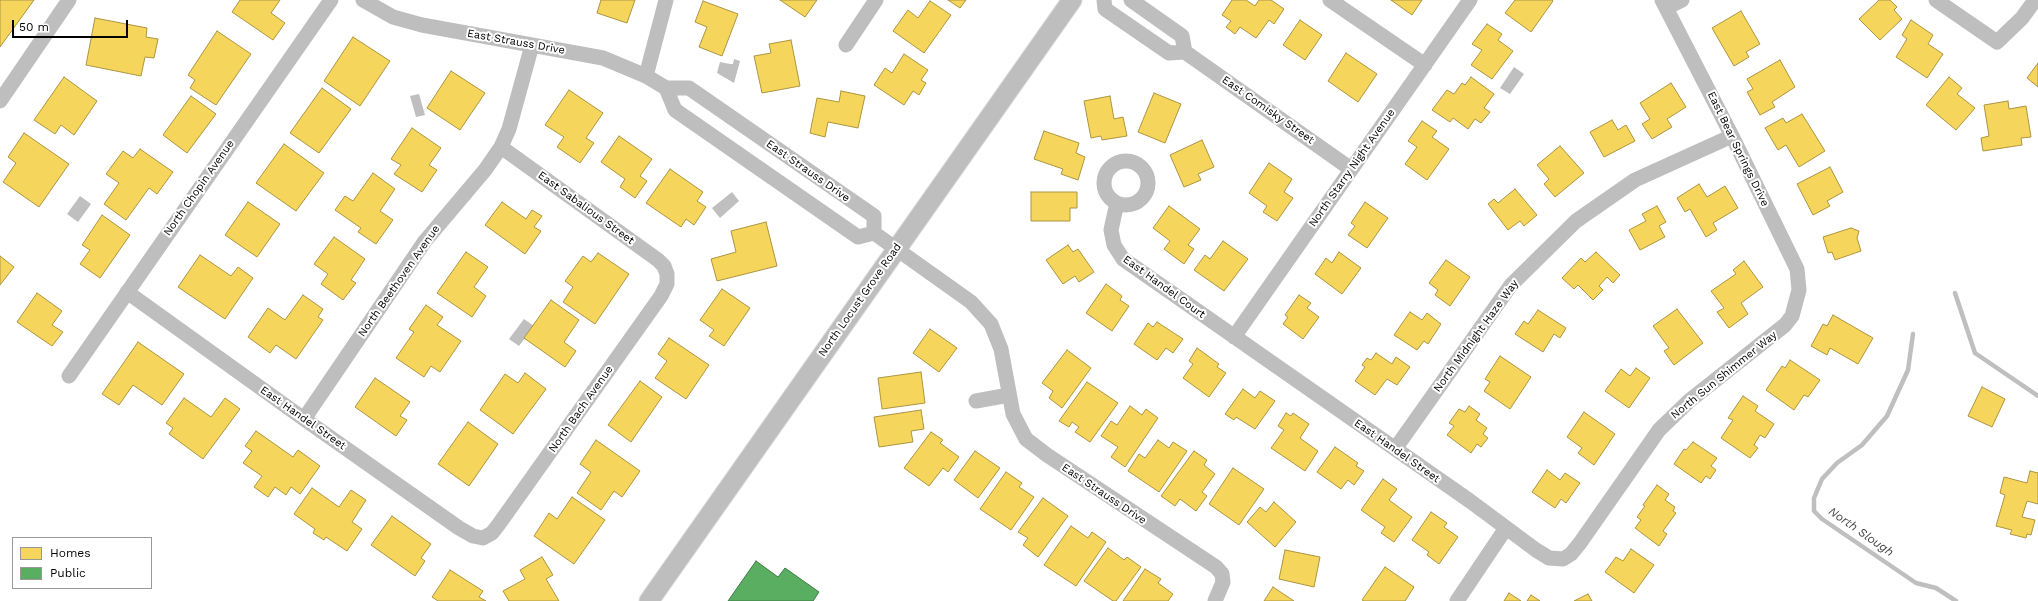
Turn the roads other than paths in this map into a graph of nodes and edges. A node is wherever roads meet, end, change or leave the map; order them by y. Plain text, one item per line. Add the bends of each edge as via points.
1 (69, 0) edge
2 (331, 0) edge
3 (363, 0) edge
4 (666, 0) edge
5 (876, 0) edge
6 (1072, 0) edge
7 (1104, 0) edge
8 (1131, 0) edge
9 (1330, 0) edge
10 (1470, 0) edge
11 (1682, 0) edge
12 (1936, 0) edge
13 (2035, 0) edge
14 (1664, 4) edge
15 (532, 45) junction
16 (846, 45) dead end
17 (1185, 52) junction
18 (1425, 65) junction
19 (646, 76) junction
20 (666, 88) junction
21 (0, 101) edge
22 (1732, 136) junction
23 (501, 147) junction
24 (1351, 169) junction
25 (1116, 203) dead end
26 (874, 233) junction
27 (896, 248) junction
28 (667, 274) joint
29 (127, 292) junction
30 (1795, 302) joint
31 (1234, 336) junction
32 (69, 376) dead end
33 (1009, 395) junction
34 (976, 402) dead end
35 (304, 419) junction
36 (1395, 449) junction
37 (1506, 528) junction
38 (482, 538) joint
39 (1563, 559) joint
40 (649, 601) edge
41 (1215, 601) edge
42 (1457, 601) edge

1 - 21 street
2 - 29 street, North Chopin Avenue
3 - 15 street, East Strauss Drive via 393,17 422,25
4 - 19 street
5 - 16 street
6 - 27 main road, North Locust Grove Road
7 - 17 street via 1105,9 1169,54
8 - 17 street via 1182,36
9 - 18 street
10 - 18 street, North Starry Night Avenue
11 - 14 street
12 - 13 street via 1997,42 2022,18
14 - 22 street, East Bear Springs Drive
15 - 19 street, East Strauss Drive via 603,58
15 - 23 street, North Beethoven Avenue via 509,129
17 - 24 street, East Comisky Street
18 - 24 street, North Starry Night Avenue
19 - 20 street, East Strauss Drive
20 - 26 street via 675,110 858,237
20 - 26 street, East Strauss Drive via 689,88 867,211 874,216
22 - 30 street, East Bear Springs Drive via 1797,269 1799,290
22 - 36 street, North Midnight Haze Way via 1635,180 1576,221 1511,285
23 - 28 street, East Sabalious Street via 658,260
23 - 35 street, North Beethoven Avenue via 485,170 425,241
24 - 31 street, North Starry Night Avenue
25 - 31 street, East Handel Court via 1111,230 1114,245 1123,259
26 - 27 street, East Strauss Drive
27 - 33 street, East Strauss Drive via 971,302 991,324 1001,349
27 - 40 main road, North Locust Grove Road
28 - 38 street, North Bach Avenue via 667,284 661,296 499,524 492,533
29 - 32 street, North Chopin Avenue
29 - 35 street, East Handel Street
30 - 39 street, North Sun Shimmer Way via 1792,316 1785,325 1689,401 1659,430 1580,543
31 - 36 street, East Handel Street
33 - 34 street
33 - 41 street, East Strauss Drive via 1013,414 1021,431 1032,445 1216,567 1222,574 1223,582
35 - 38 street, East Handel Street via 459,528
36 - 37 street, East Handel Street
37 - 39 street, East Handel Street via 1549,558
37 - 42 street

